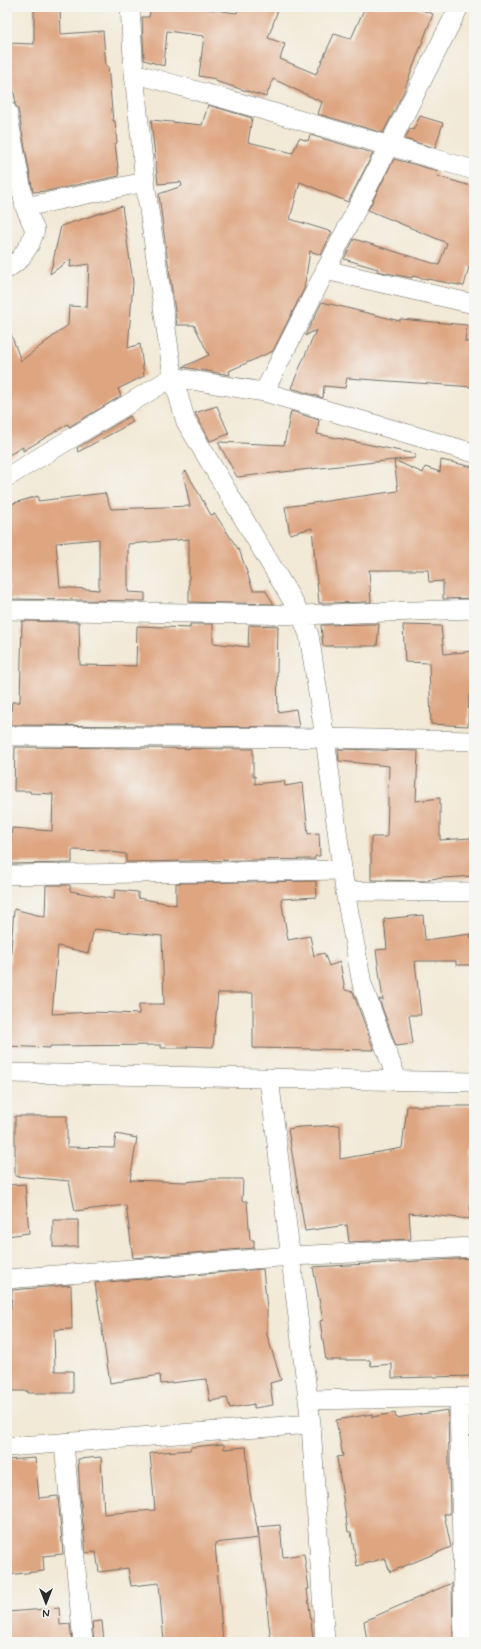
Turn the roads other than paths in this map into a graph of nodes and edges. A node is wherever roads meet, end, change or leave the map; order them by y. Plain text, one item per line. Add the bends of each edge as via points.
1 (130, 7) edge
2 (459, 7) edge
3 (134, 73) junction
4 (7, 112) edge
5 (388, 146) junction
6 (474, 170) edge
7 (145, 182) junction
8 (26, 207) junction
9 (7, 269) edge
10 (324, 270) junction
11 (474, 304) edge
12 (172, 377) junction
13 (264, 392) junction
14 (474, 453) edge
15 (7, 477) edge
16 (474, 609) edge
17 (7, 610) edge
18 (300, 615) junction
19 (7, 722) edge
20 (7, 737) edge
21 (324, 738) junction
22 (474, 741) edge
23 (342, 870) junction
24 (7, 875) edge
25 (345, 891) junction
26 (474, 892) edge
27 (7, 1074) edge
28 (269, 1078) junction
29 (397, 1080) junction
30 (474, 1082) edge
31 (474, 1247) edge
32 (291, 1256) junction
33 (7, 1279) edge
34 (466, 1398) edge
35 (308, 1400) junction
36 (311, 1424) junction
37 (64, 1444) junction
38 (7, 1447) edge
39 (83, 1642) edge
40 (325, 1642) edge
41 (464, 1642) edge

1 - 3 street
2 - 5 street
3 - 5 street
3 - 7 street
4 - 8 street
5 - 6 street
5 - 10 street
7 - 8 street
7 - 12 street
8 - 9 street via 35,230 20,259
10 - 11 street
10 - 13 street
12 - 13 street
12 - 15 street
12 - 18 street via 186,422
13 - 14 street
16 - 18 street
17 - 18 street
18 - 21 street via 308,635
19 - 20 street
20 - 21 street
21 - 22 street
21 - 23 street
23 - 24 street
23 - 25 street
25 - 26 street
25 - 29 street via 362,984
27 - 28 street
28 - 29 street
28 - 32 street
29 - 30 street
31 - 32 street
32 - 33 street
32 - 35 street
34 - 35 street
34 - 41 street
35 - 36 street
36 - 37 street
36 - 40 street
37 - 38 street
37 - 39 street

